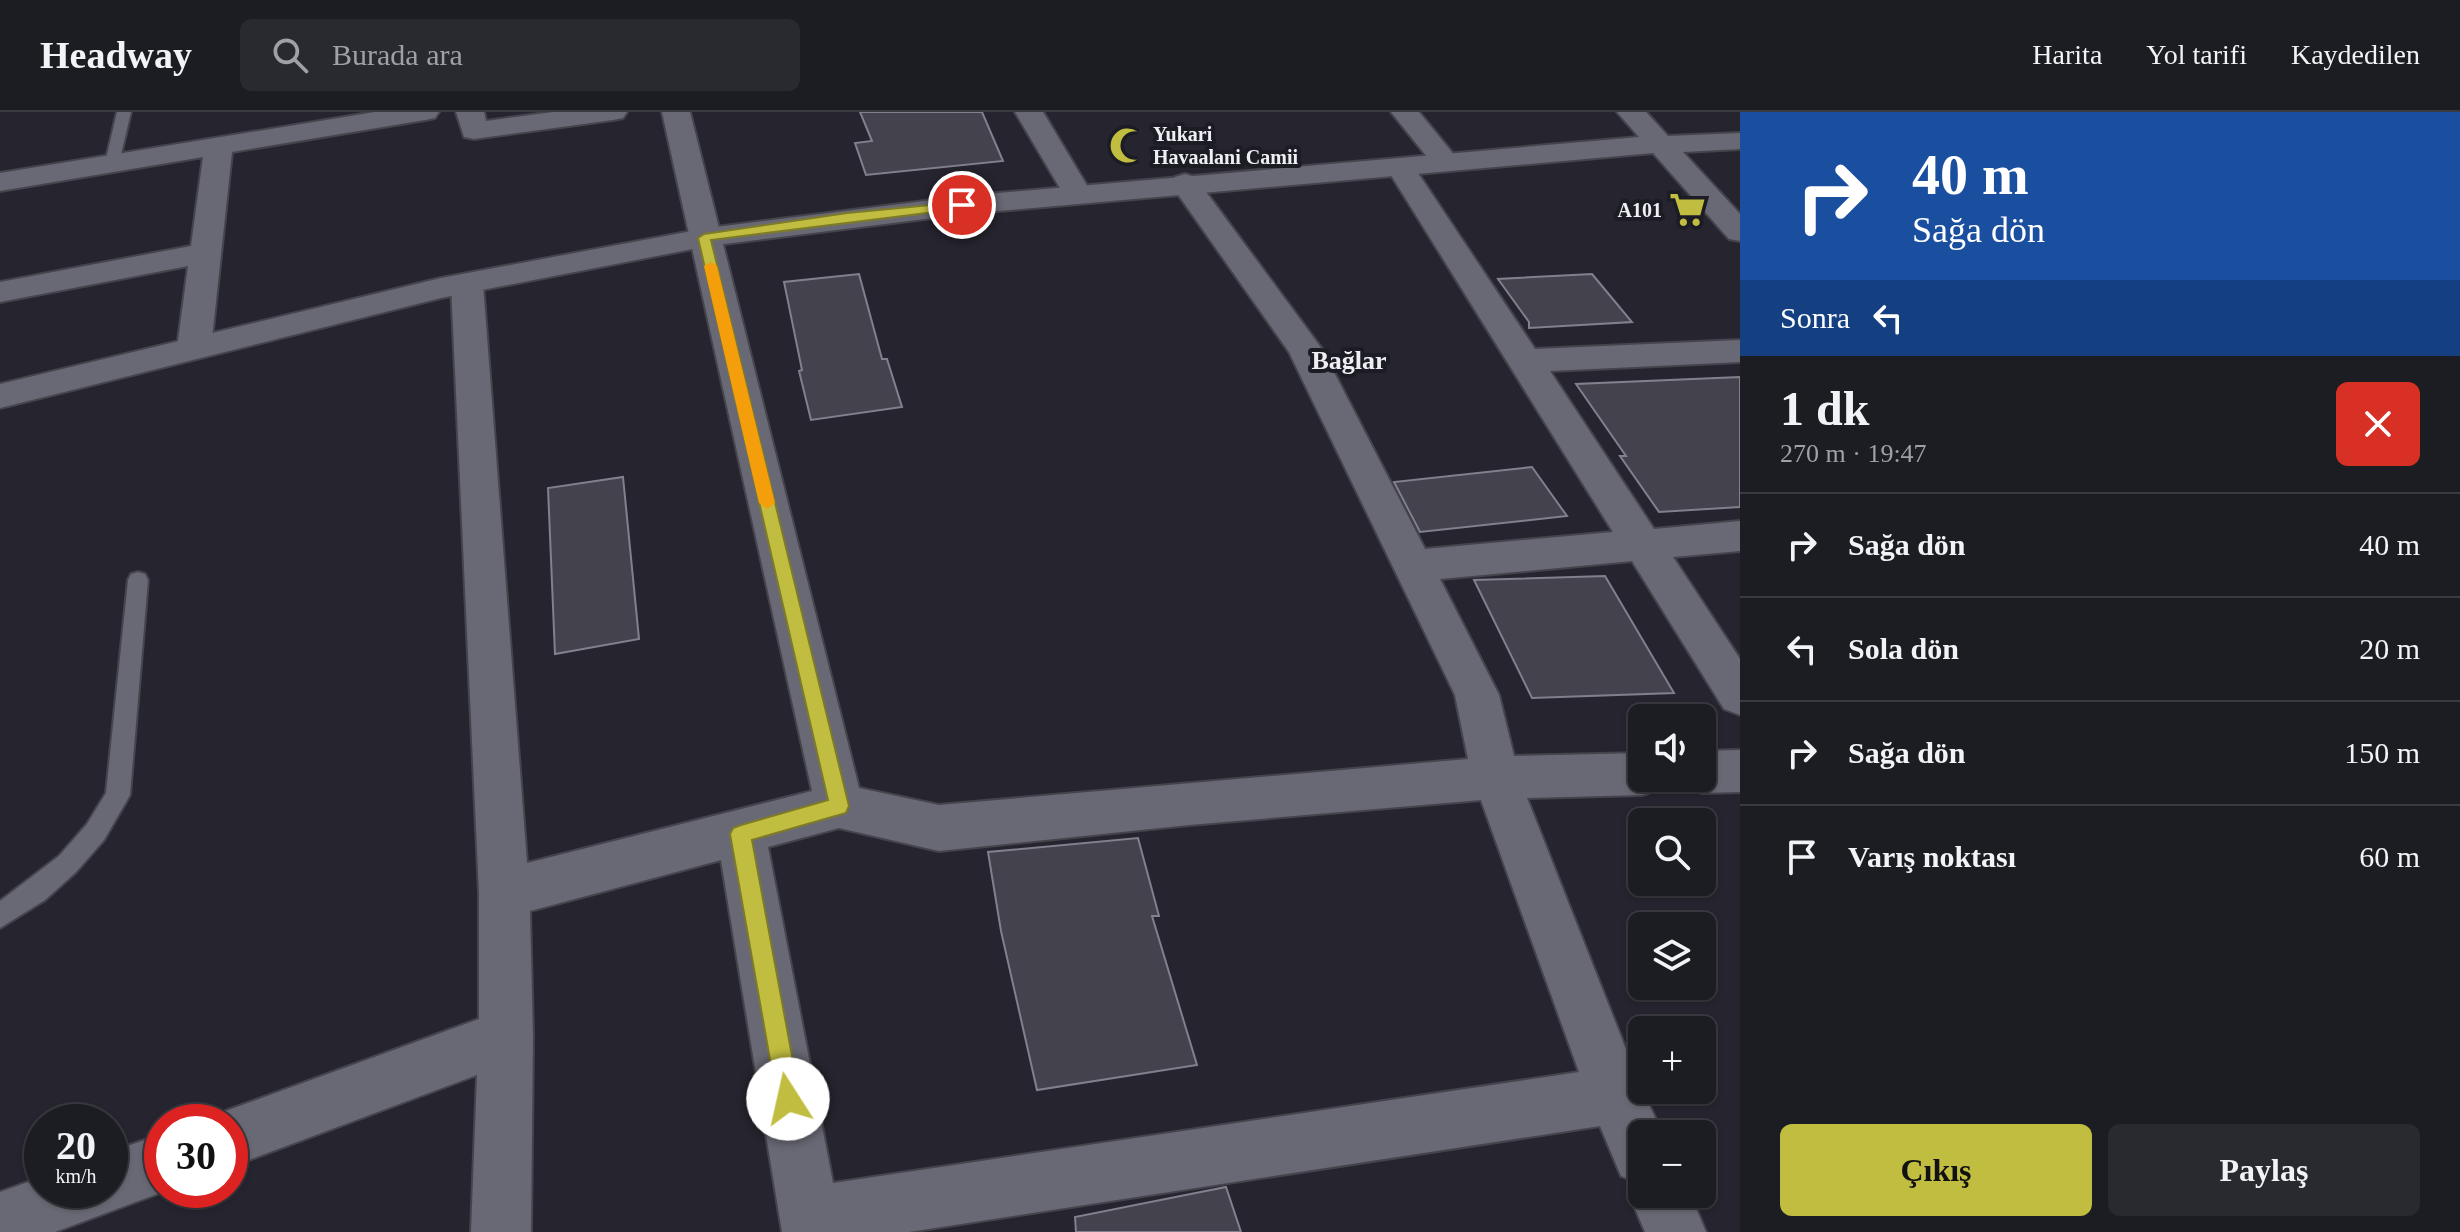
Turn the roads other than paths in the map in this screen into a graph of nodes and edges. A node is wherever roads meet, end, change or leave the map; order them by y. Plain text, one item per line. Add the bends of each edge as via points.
1 (124, 112) edge
2 (425, 112) edge
3 (470, 112) edge
4 (613, 112) edge
5 (676, 112) edge
6 (1029, 112) edge
7 (1405, 112) edge
8 (1631, 112) edge
9 (1661, 112) edge
10 (1740, 141) edge
11 (1692, 142) junction
12 (1660, 143) junction
13 (219, 145) junction
14 (1446, 162) junction
15 (112, 163) junction
16 (1400, 167) junction
17 (1721, 170) dead end
18 (0, 182) edge
19 (1185, 183) junction
20 (1077, 194) junction
21 (1740, 232) edge
22 (704, 238) junction
23 (206, 253) junction
24 (467, 284) junction
25 (0, 292) edge
26 (194, 348) junction
27 (1740, 351) edge
28 (1524, 361) junction
29 (0, 396) edge
30 (1740, 536) edge
31 (1641, 544) junction
32 (1412, 566) junction
33 (138, 580) dead end
34 (1740, 696) edge
35 (1740, 771) edge
36 (1716, 772) edge
37 (1628, 774) edge
38 (1496, 778) junction
39 (839, 806) junction
40 (741, 834) junction
41 (504, 893) junction
42 (0, 915) edge
43 (506, 1037) junction
44 (1616, 1095) junction
45 (1628, 1123) edge
46 (248, 1131) edge
47 (38, 1208) edge
48 (1665, 1208) edge
49 (0, 1222) edge
50 (811, 1225) edge
51 (501, 1232) edge
52 (1676, 1232) edge

1 - 15 lane
2 - 13 street
3 - 4 street via 474,131
5 - 22 street
6 - 20 street
7 - 14 street
8 - 12 street
9 - 11 street
10 - 11 street
11 - 12 street
11 - 17 street
12 - 14 street
12 - 21 street
13 - 15 street
13 - 23 street
14 - 16 street
15 - 18 street
16 - 19 street
16 - 28 street
19 - 20 street
19 - 32 street via 1305,349
20 - 22 street via 847,217
22 - 24 street
22 - 39 street
23 - 25 street
23 - 26 street
24 - 26 street
24 - 41 street
26 - 29 street
27 - 28 street
28 - 31 street
30 - 31 street
31 - 32 street
31 - 34 street
32 - 38 street via 1477,695
33 - 42 lane via 118,795 105,820 63,869
35 - 36 street
37 - 38 street
38 - 39 street via 939,828
38 - 44 street
39 - 40 street
40 - 41 street
40 - 50 street
41 - 43 street
43 - 46 street
43 - 51 street
44 - 45 street
44 - 50 street
47 - 49 street
48 - 52 street

